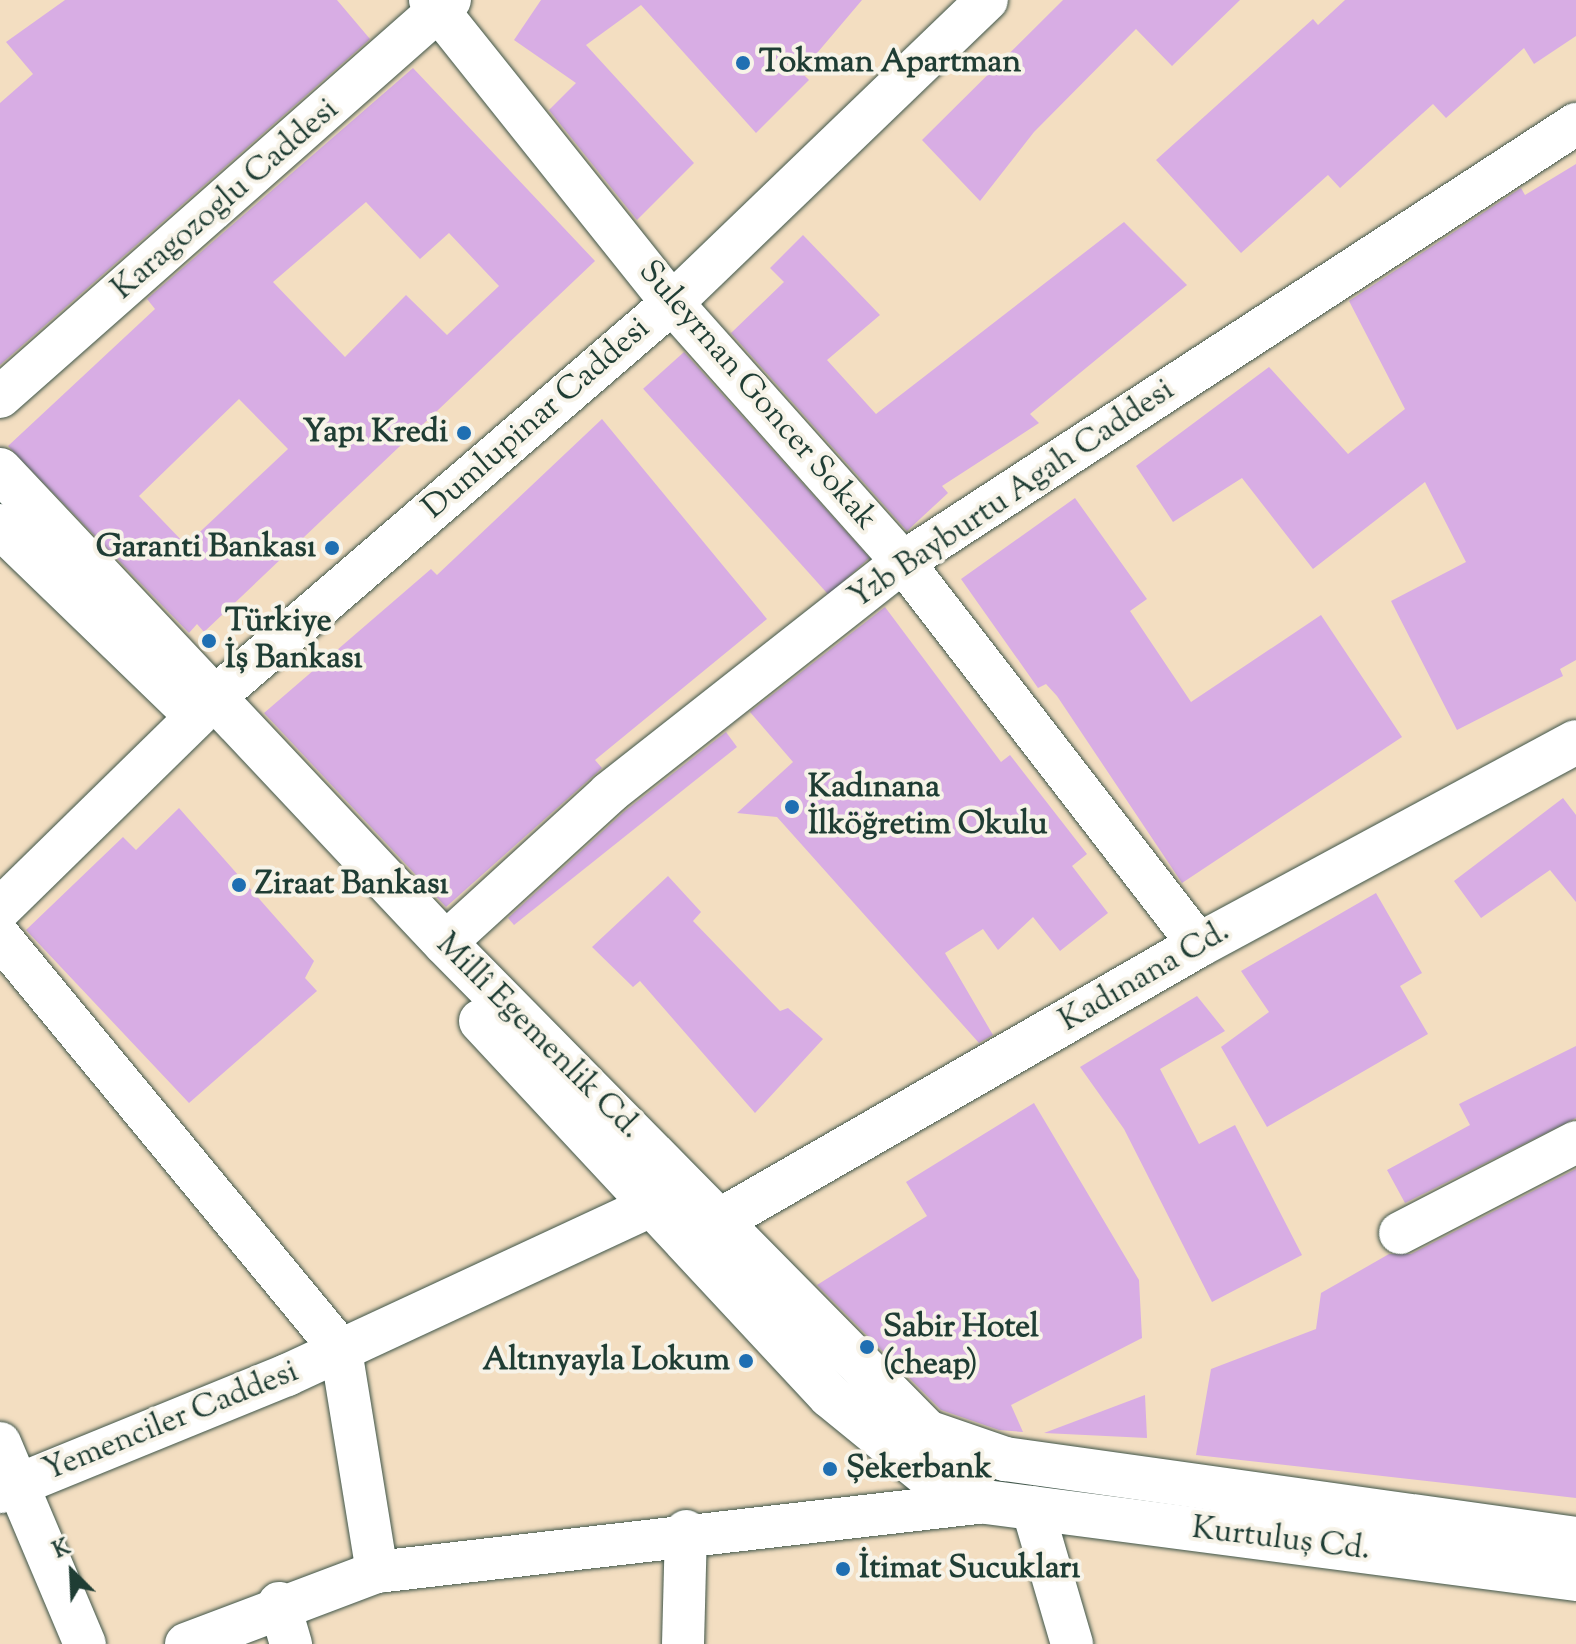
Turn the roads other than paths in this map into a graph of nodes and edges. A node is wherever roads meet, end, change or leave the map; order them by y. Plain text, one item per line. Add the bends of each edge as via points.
1 (987, 0) edge
2 (440, 3) edge
3 (1576, 124) edge
4 (672, 303) junction
5 (0, 397) edge
6 (0, 470) edge
7 (0, 526) edge
8 (903, 562) junction
9 (206, 706) junction
10 (1576, 742) edge
11 (0, 909) edge
12 (0, 937) edge
13 (445, 943) junction
14 (1199, 945) junction
15 (1576, 1142) edge
16 (653, 1205) junction
17 (719, 1221) junction
18 (1400, 1233) dead end
19 (341, 1350) junction
20 (0, 1443) edge
21 (1005, 1459) joint
22 (8, 1489) edge
23 (986, 1502) junction
24 (1032, 1507) junction
25 (686, 1531) junction
26 (1576, 1539) edge
27 (377, 1572) junction
28 (1576, 1579) edge
29 (279, 1603) junction
30 (85, 1644) edge
31 (186, 1644) edge
32 (291, 1644) edge
33 (683, 1644) edge
34 (1072, 1644) edge

1 - 4 street, Dumlupinar Caddesi
2 - 4 street, Suleyrnan Goncer Sokak
2 - 5 street, Karagozoglu Caddesi
3 - 8 street, Yzb Bayburtu Agah Caddesi
4 - 8 street, Suleyrnan Goncer Sokak
4 - 9 street, Dumlupinar Caddesi
6 - 9 main road, Millî Egemenlik Cd.
7 - 9 main road, Millî Egemenlik Cd.
8 - 13 street, Yzb Bayburtu Agah Caddesi via 609,793
8 - 14 street, Suleyrnan Goncer Sokak
9 - 11 street, Dumlupinar Caddesi
9 - 13 main road, Millî Egemenlik Cd.
9 - 16 main road, Millî Egemenlik Cd.
10 - 14 main road, Kadınana Cd.
12 - 19 street
13 - 17 main road, Millî Egemenlik Cd.
14 - 17 main road, Kadınana Cd.
15 - 18 street
16 - 19 street, Yemenciler Caddesi
16 - 23 main road, Millî Egemenlik Cd. via 870,1435 933,1480
17 - 21 main road, Millî Egemenlik Cd. via 927,1432
19 - 22 street, Yemenciler Caddesi
19 - 27 street
20 - 22 street
21 - 26 main road, Kurtuluş Cd.
22 - 30 street
23 - 24 main road, Kurtuluş Cd.
23 - 25 street
24 - 28 main road, Kurtuluş Cd.
24 - 34 street
25 - 27 street
25 - 33 street
27 - 29 street
29 - 31 street
29 - 32 street

